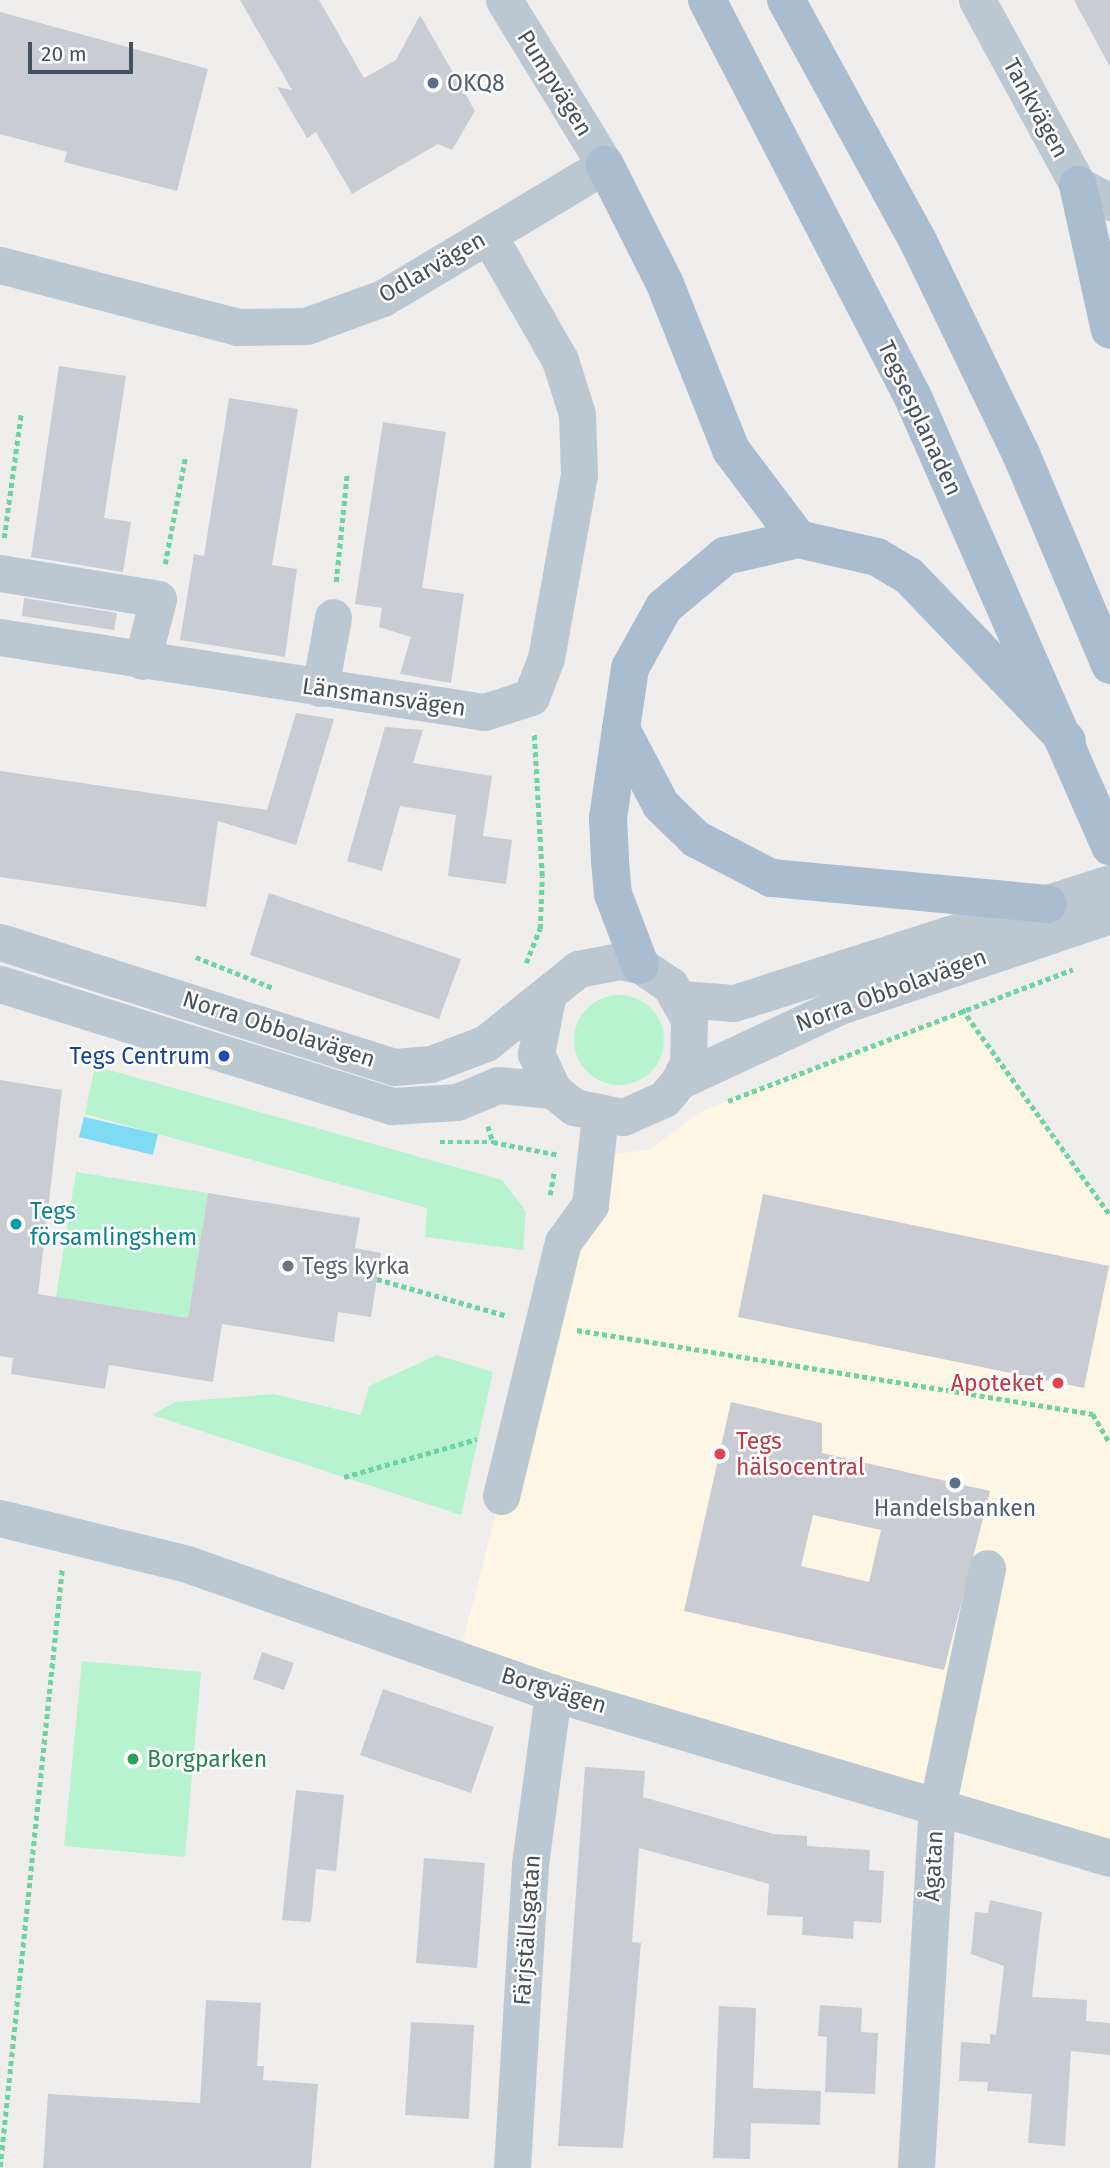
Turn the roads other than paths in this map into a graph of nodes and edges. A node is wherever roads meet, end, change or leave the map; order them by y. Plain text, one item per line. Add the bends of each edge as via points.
1 (504, 0) edge
2 (707, 0) edge
3 (786, 0) edge
4 (976, 0) edge
5 (606, 165) junction
6 (1094, 194) edge
7 (488, 234) junction
8 (0, 265) edge
9 (1110, 330) edge
10 (799, 539) junction
11 (1, 561) edge
12 (333, 617) road end
13 (0, 637) edge
14 (142, 661) junction
15 (1110, 665) edge
16 (320, 688) junction
17 (621, 729) junction
18 (1067, 741) junction
19 (1110, 846) edge
20 (1110, 883) edge
21 (1048, 904) joint
22 (1110, 915) edge
23 (982, 926) junction
24 (0, 942) edge
25 (640, 965) junction
26 (0, 984) edge
27 (547, 998) junction
28 (680, 999) junction
29 (679, 1082) junction
30 (553, 1090) junction
31 (600, 1116) junction
32 (501, 1496) dead end
33 (0, 1518) edge
34 (987, 1568) dead end
35 (553, 1693) junction
36 (937, 1808) junction
37 (1110, 1858) edge
38 (512, 2168) edge
39 (916, 2168) edge

1 - 5 street, Pumpvägen
2 - 18 main road, Tegsesplanaden via 912,395
3 - 15 main road via 918,241 1021,454
4 - 6 street, Tankvägen
5 - 7 street, Odlarvägen
5 - 10 main road via 665,284 731,450
6 - 9 main road
7 - 8 street, Odlarvägen via 383,298 306,326 238,327
7 - 16 street, Länsmansvägen via 560,359 577,414 579,474 546,658 531,697 484,712
10 - 17 main road via 725,556 664,607 630,668
10 - 18 main road via 877,557 909,576
11 - 14 street via 158,599
12 - 16 street
13 - 14 street, Länsmansvägen
14 - 16 street, Länsmansvägen
17 - 23 main road via 662,805 696,839 731,860 771,878
17 - 25 main road via 608,818 610,861 613,894
18 - 19 main road, Tegsesplanaden
20 - 21 street
21 - 23 main road
22 - 23 street, Norra Obbolavägen
23 - 28 street, Norra Obbolavägen via 734,1003
23 - 29 street, Norra Obbolavägen via 840,1006
24 - 27 street, Norra Obbolavägen via 395,1067 459,1057
25 - 27 street, Norra Obbolavägen via 619,961 578,969
25 - 28 street
26 - 30 street, Norra Obbolavägen via 392,1106 425,1108 520,1084
27 - 30 street via 536,1054
28 - 29 street via 691,1040
29 - 31 street, Norra Obbolavägen via 645,1110
30 - 31 street, Norra Obbolavägen
31 - 32 street via 590,1205 563,1242
33 - 35 street, Borgvägen via 66,1530 187,1564
34 - 36 street, Ågatan
35 - 36 street, Borgvägen
35 - 38 street, Färjställsgatan via 530,1864
36 - 37 street, Borgvägen
36 - 39 street, Ågatan

